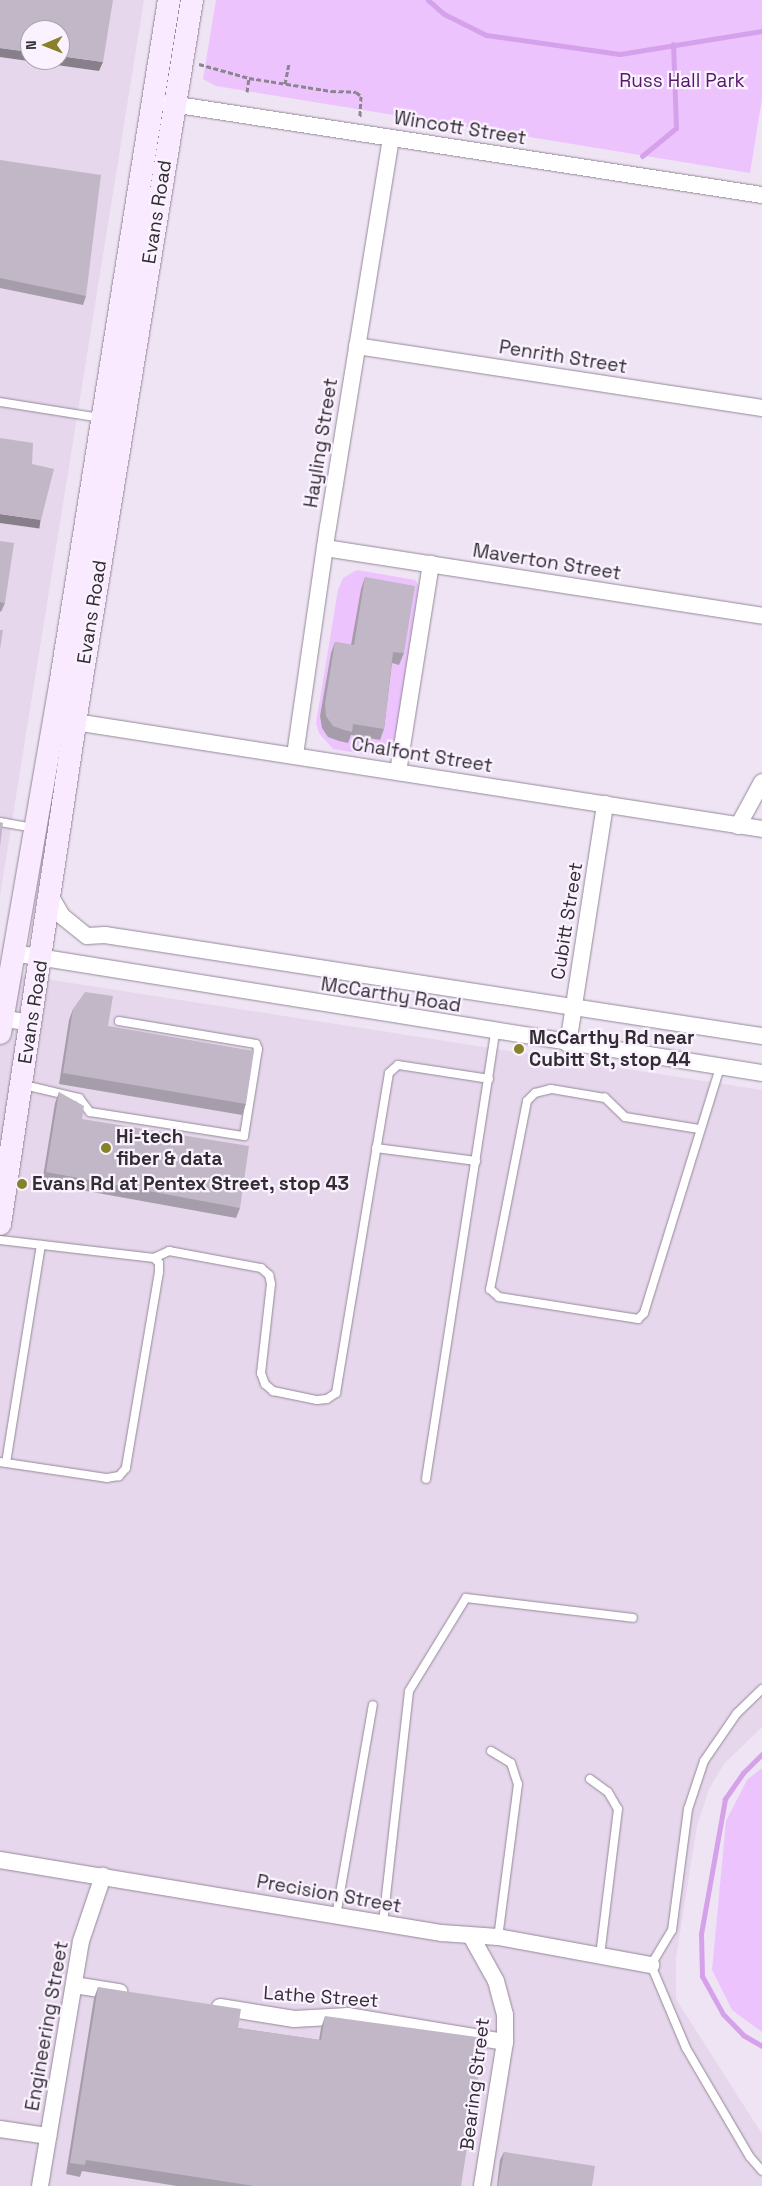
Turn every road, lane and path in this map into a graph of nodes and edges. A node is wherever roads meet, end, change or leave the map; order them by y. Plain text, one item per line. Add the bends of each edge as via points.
1 (168, 0) edge
2 (192, 0) edge
3 (183, 61) junction
4 (289, 63) dead end
5 (249, 78) junction
6 (285, 84) junction
7 (248, 92) dead end
8 (153, 101) junction
9 (175, 104) junction
10 (357, 133) junction
11 (391, 138) junction
12 (762, 194) edge
13 (357, 346) junction
14 (0, 402) edge
15 (762, 408) edge
16 (103, 419) junction
17 (325, 548) junction
18 (431, 564) junction
19 (762, 616) edge
20 (75, 722) junction
21 (295, 755) junction
22 (398, 772) junction
23 (762, 782) edge
24 (605, 804) junction
25 (0, 822) edge
26 (738, 826) junction
27 (34, 828) junction
28 (762, 829) edge
29 (51, 896) junction
30 (13, 952) junction
31 (42, 957) junction
32 (574, 1007) junction
33 (119, 1021) dead end
34 (1, 1023) edge
35 (31, 1023) junction
36 (495, 1032) junction
37 (762, 1036) edge
38 (568, 1044) junction
39 (720, 1067) junction
40 (762, 1073) edge
41 (489, 1079) junction
42 (22, 1084) junction
43 (699, 1129) junction
44 (376, 1148) junction
45 (476, 1162) junction
46 (0, 1224) edge
47 (0, 1240) edge
48 (41, 1245) junction
49 (154, 1258) junction
50 (3, 1463) edge
51 (426, 1479) dead end
52 (633, 1618) dead end
53 (762, 1689) edge
54 (373, 1705) dead end
55 (491, 1751) dead end
56 (590, 1779) dead end
57 (0, 1860) edge
58 (103, 1876) junction
59 (336, 1916) junction
60 (383, 1923) junction
61 (470, 1936) junction
62 (498, 1937) junction
63 (600, 1956) junction
64 (651, 1965) junction
65 (74, 1985) junction
66 (131, 1994) edge
67 (208, 2005) edge
68 (505, 2042) junction
69 (0, 2129) edge
70 (48, 2136) junction
71 (762, 2171) edge
72 (40, 2186) edge
73 (482, 2186) edge

1 - 8 main road, Evans Road
2 - 3 main road, Evans Road
3 - 5 path
3 - 9 main road, Evans Road
4 - 6 path
5 - 6 path
5 - 7 path
6 - 10 path via 359,94 361,111
8 - 9 street, Wincott Street
8 - 16 main road, Evans Road
9 - 10 street, Wincott Street
9 - 20 main road, Evans Road
10 - 11 street, Wincott Street
11 - 12 street, Wincott Street
11 - 13 street, Hayling Street
13 - 15 street, Penrith Street
13 - 17 street, Hayling Street
14 - 16 lane
16 - 27 main road, Evans Road
17 - 18 street, Maverton Street
17 - 21 street, Hayling Street
18 - 19 street, Maverton Street
18 - 22 street
20 - 21 street, Chalfont Street
20 - 29 main road, Evans Road
21 - 22 street, Chalfont Street
22 - 24 street, Chalfont Street
23 - 26 street
24 - 26 street, Chalfont Street
24 - 32 street, Cubitt Street
25 - 27 lane
26 - 28 street, Chalfont Street
27 - 30 main road, Evans Road
29 - 31 main road, Evans Road
29 - 32 street, McCarthy Road via 62,916 87,936 105,935
30 - 31 street, McCarthy Road
30 - 34 main road, Evans Road
31 - 35 main road, Evans Road
31 - 36 street, McCarthy Road
32 - 37 street, McCarthy Road
32 - 38 street, Cubitt Street
33 - 42 lane via 256,1044 258,1052 244,1136 90,1112 79,1098
34 - 35 street
35 - 42 main road, Evans Road
36 - 38 street, McCarthy Road
36 - 41 lane
38 - 39 street, McCarthy Road
39 - 40 street, McCarthy Road
39 - 43 lane
41 - 44 lane via 398,1065 392,1068
41 - 45 lane
42 - 46 main road, Evans Road
43 - 43 lane via 644,1313 638,1319 499,1297 490,1289 528,1101 535,1093 551,1088 605,1098 625,1117
44 - 45 lane
44 - 49 lane via 336,1393 327,1399 272,1391 265,1384 261,1373 272,1284 269,1274 261,1268 168,1251
45 - 51 lane
47 - 48 lane
48 - 49 lane
48 - 50 lane
49 - 50 lane via 159,1263 159,1272 126,1468 119,1476 107,1478
52 - 60 lane via 466,1598 409,1691
53 - 64 lane via 737,1713 704,1761 688,1809 672,1930
54 - 59 lane
55 - 62 lane via 511,1763 518,1784
56 - 63 lane via 608,1792 618,1809
57 - 58 street, Precision Street
58 - 59 street, Precision Street
58 - 65 street, Engineering Street via 81,1941
59 - 60 street, Precision Street
60 - 61 street, Precision Street
61 - 62 street, Precision Street
61 - 68 street, Bearing Street via 504,2000
62 - 63 street, Precision Street
63 - 64 street, Precision Street
64 - 71 lane via 686,2048 750,2157
65 - 66 street
65 - 70 street, Engineering Street
67 - 68 street, Lathe Street via 294,2019 348,2016
68 - 73 street, Bearing Street
69 - 70 street
70 - 72 street, Engineering Street

